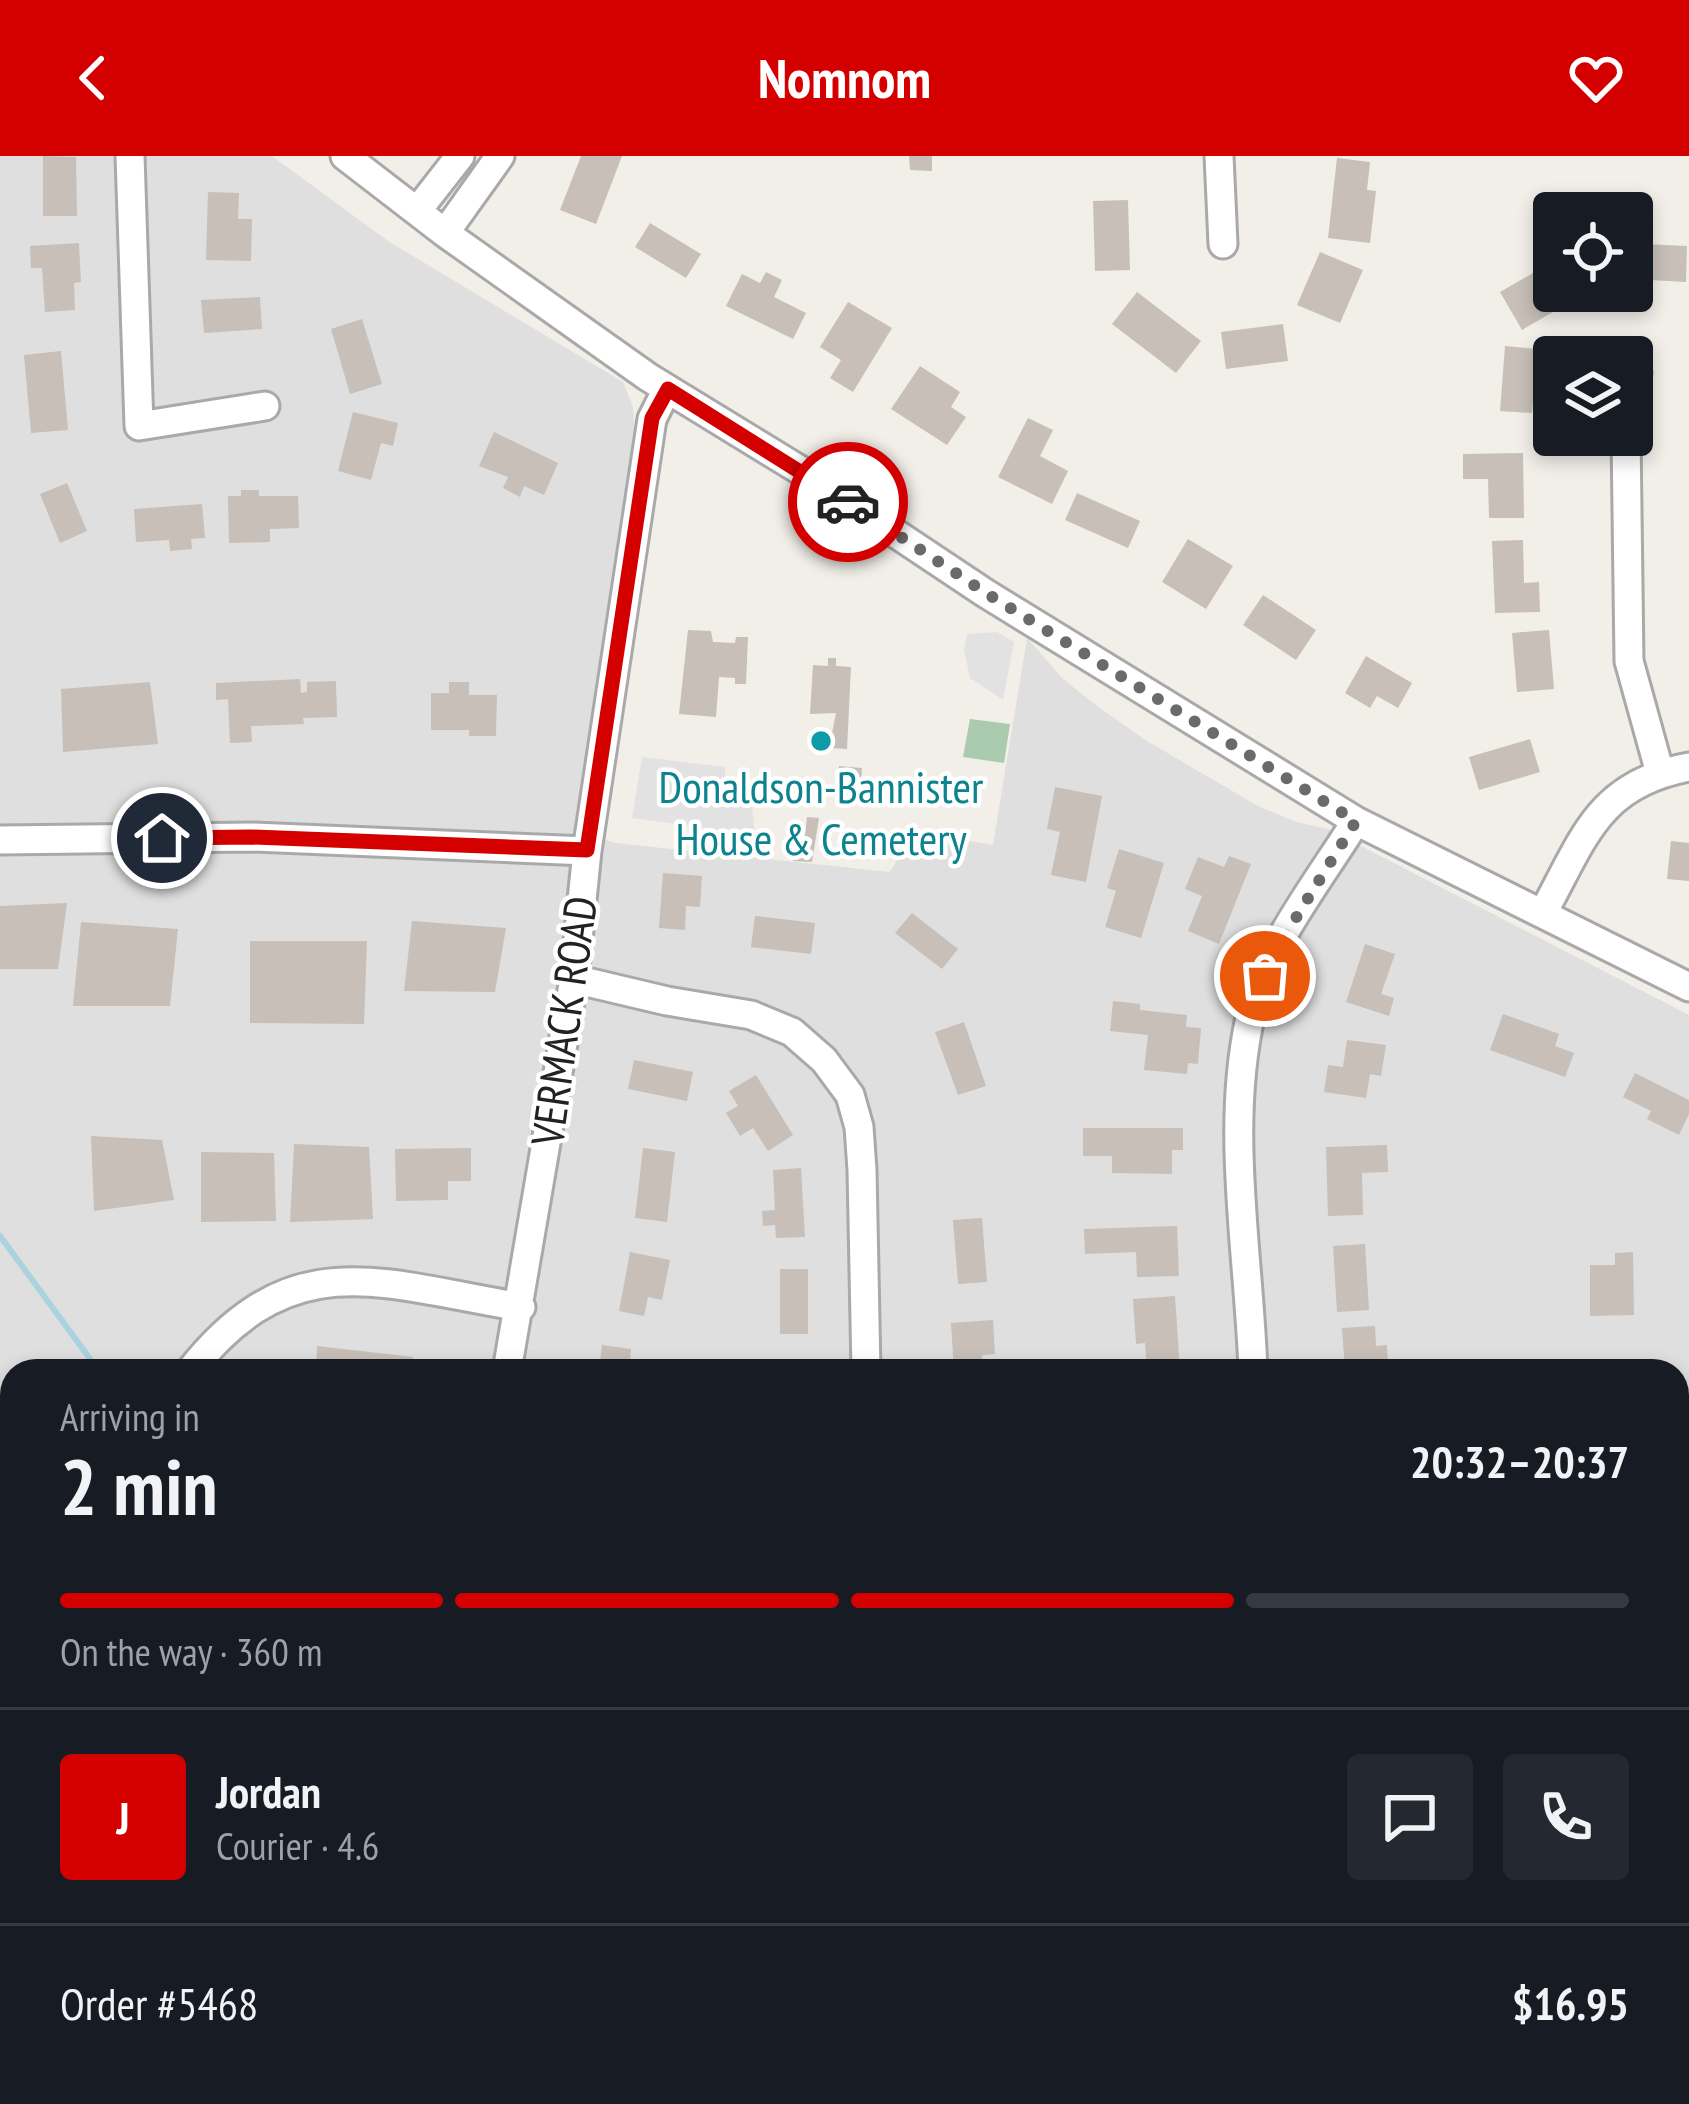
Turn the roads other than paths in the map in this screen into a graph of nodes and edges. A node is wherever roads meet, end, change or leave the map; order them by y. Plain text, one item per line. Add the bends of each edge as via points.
1 (130, 156) edge
2 (345, 156) edge
3 (460, 156) edge
4 (500, 156) edge
5 (1219, 156) edge
6 (417, 212) junction
7 (445, 233) junction
8 (1223, 244) dead end
9 (668, 389) junction
10 (266, 406) dead end
11 (1626, 456) edge
12 (1689, 767) edge
13 (1660, 773) junction
14 (1356, 821) junction
15 (0, 841) edge
16 (587, 850) junction
17 (1544, 911) junction
18 (574, 979) junction
19 (1689, 987) edge
20 (520, 1307) junction
21 (200, 1359) edge
22 (509, 1359) edge
23 (866, 1359) edge
24 (1251, 1359) edge

1 - 10 street via 139,426
2 - 6 street
3 - 6 street
4 - 7 street
5 - 8 street
6 - 7 street
7 - 9 street
9 - 14 street
9 - 16 street, VERMACK ROAD via 652,418
11 - 13 street via 1629,661
12 - 13 street
13 - 17 street via 1620,791 1584,835
14 - 17 street
14 - 24 street via 1276,950 1254,1002 1241,1149
15 - 16 street via 252,837
16 - 18 street, VERMACK ROAD
17 - 19 street
18 - 20 street, VERMACK ROAD
18 - 23 street via 751,1015 791,1032 824,1060 850,1095 859,1126
20 - 21 street via 336,1280 303,1286 241,1316
20 - 22 street, VERMACK ROAD

